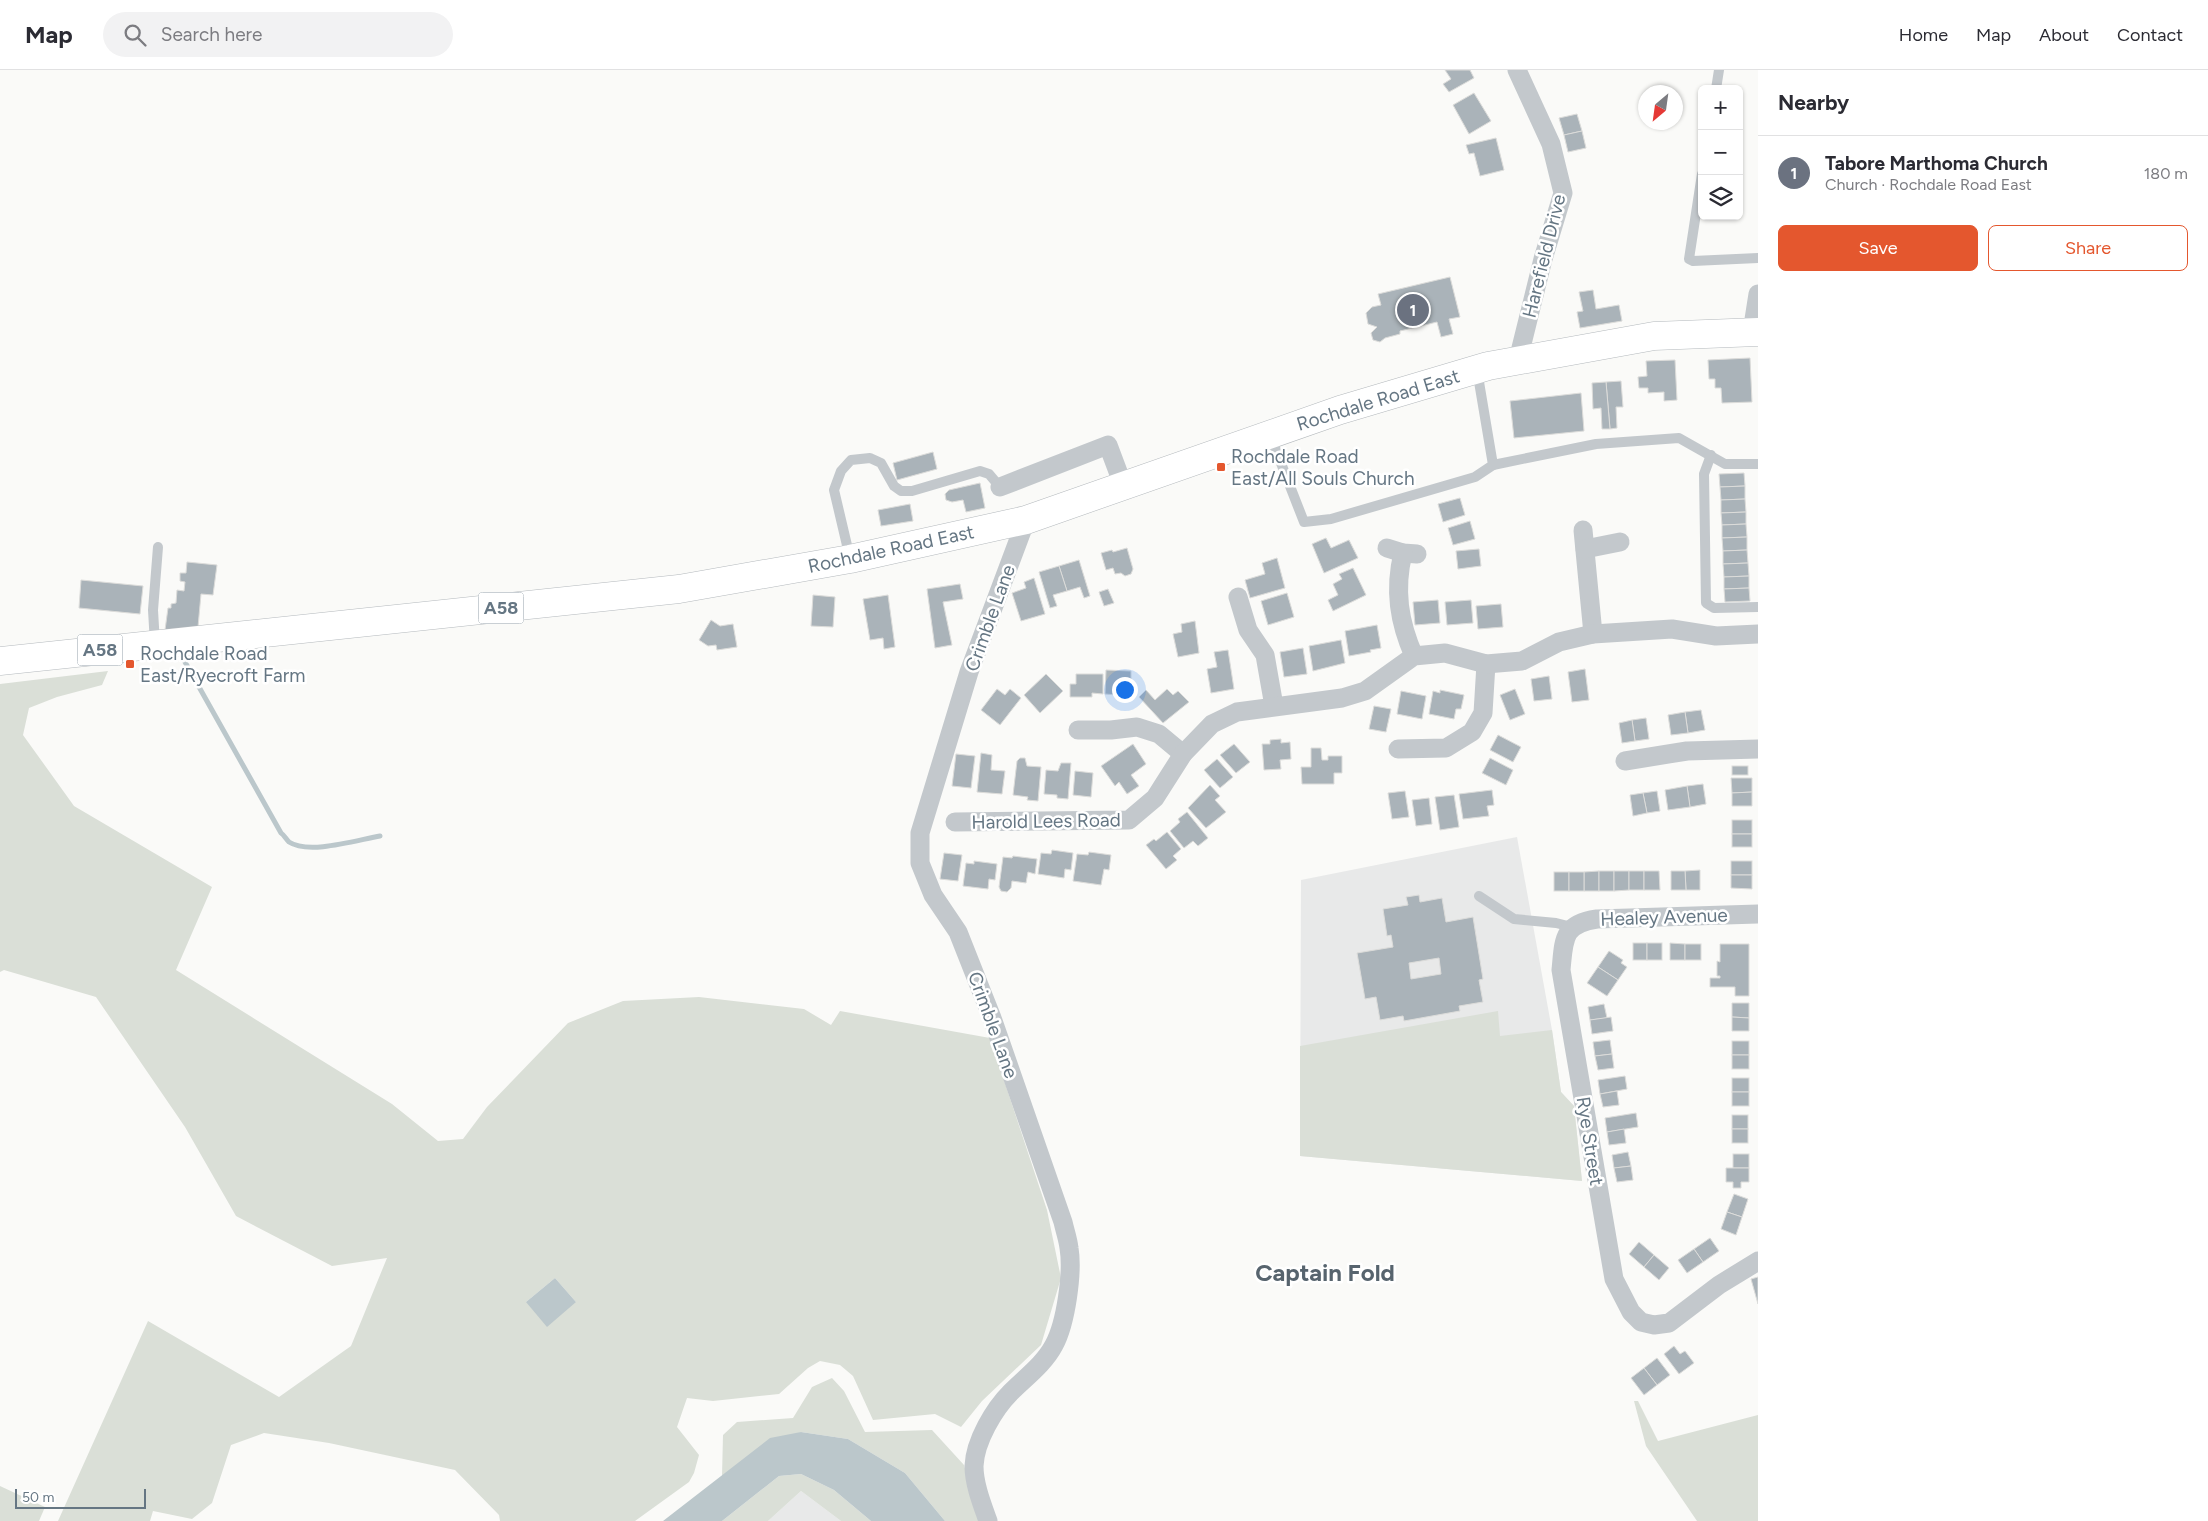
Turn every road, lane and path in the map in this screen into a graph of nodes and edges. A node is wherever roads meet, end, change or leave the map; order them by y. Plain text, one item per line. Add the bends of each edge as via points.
1 (1517, 70) edge
2 (1719, 70) edge
3 (1717, 85) edge
4 (1702, 175) edge
5 (1758, 258) edge
6 (1758, 294) edge
7 (1755, 332) edge
8 (1518, 360) junction
9 (1476, 369) junction
10 (1270, 434) junction
11 (1711, 455) junction
12 (1758, 464) edge
13 (1493, 466) junction
14 (1123, 485) junction
15 (1000, 487) joint
16 (1026, 520) junction
17 (1620, 542) dead end
18 (158, 547) dead end
19 (1402, 551) dead end
20 (850, 559) junction
21 (1238, 597) dead end
22 (1758, 607) edge
23 (1593, 634) junction
24 (1758, 634) edge
25 (156, 644) junction
26 (1414, 656) junction
27 (0, 661) edge
28 (1486, 664) junction
29 (1274, 706) junction
30 (1078, 730) dead end
31 (1398, 749) dead end
32 (1758, 749) edge
33 (1183, 754) junction
34 (1625, 761) dead end
35 (955, 822) dead end
36 (1479, 896) dead end
37 (1758, 914) edge
38 (1572, 927) junction
39 (1758, 1261) edge
40 (988, 1521) edge

1 - 8 street, Harefield Drive via 1551,144 1563,192
2 - 3 lane
4 - 5 lane via 1689,259
6 - 7 street
7 - 8 highway, Rochdale Road East / A58 via 1654,336
8 - 9 highway, Rochdale Road East / A58
9 - 10 highway, Rochdale Road East / A58
9 - 13 lane
10 - 13 lane via 1304,522 1331,519 1475,477
10 - 14 highway, Rochdale Road East / A58
11 - 12 lane via 1725,464
11 - 13 lane via 1679,438 1596,444
11 - 22 lane via 1704,474 1706,603 1714,608
14 - 15 street via 1108,445
14 - 16 highway, Rochdale Road East / A58
15 - 20 lane via 989,474 980,471 912,492 901,491 894,486 880,463 870,458 851,460 841,471 834,490
16 - 20 highway, Rochdale Road East / A58
16 - 40 street, Crimble Lane via 969,672 920,833 920,863 925,878 958,932 1070,1249 1069,1284 1055,1344 1038,1367 998,1406 980,1443 974,1465
17 - 23 street via 1584,539
18 - 25 lane via 153,610
19 - 26 street via 1398,600 1403,631
20 - 25 highway, Rochdale Road East / A58 via 679,589
21 - 29 street via 1248,630 1265,655
23 - 24 street via 1672,629 1716,636
23 - 28 street via 1559,642 1522,661
25 - 27 highway, Rochdale Road East / A58
26 - 28 street via 1445,653
26 - 29 street, Harold Lees Road via 1366,691 1342,698
28 - 31 street via 1483,713 1472,732 1446,748
29 - 33 street, Harold Lees Road via 1237,712 1212,724
30 - 33 street via 1137,728 1159,734
32 - 34 street via 1687,751
33 - 35 street, Harold Lees Road via 1155,798 1131,826
36 - 38 lane via 1514,919
37 - 38 street, Healey Avenue via 1597,918
38 - 39 street, Rye Street via 1564,942 1561,970 1614,1279 1631,1312 1641,1322 1654,1325 1668,1323

